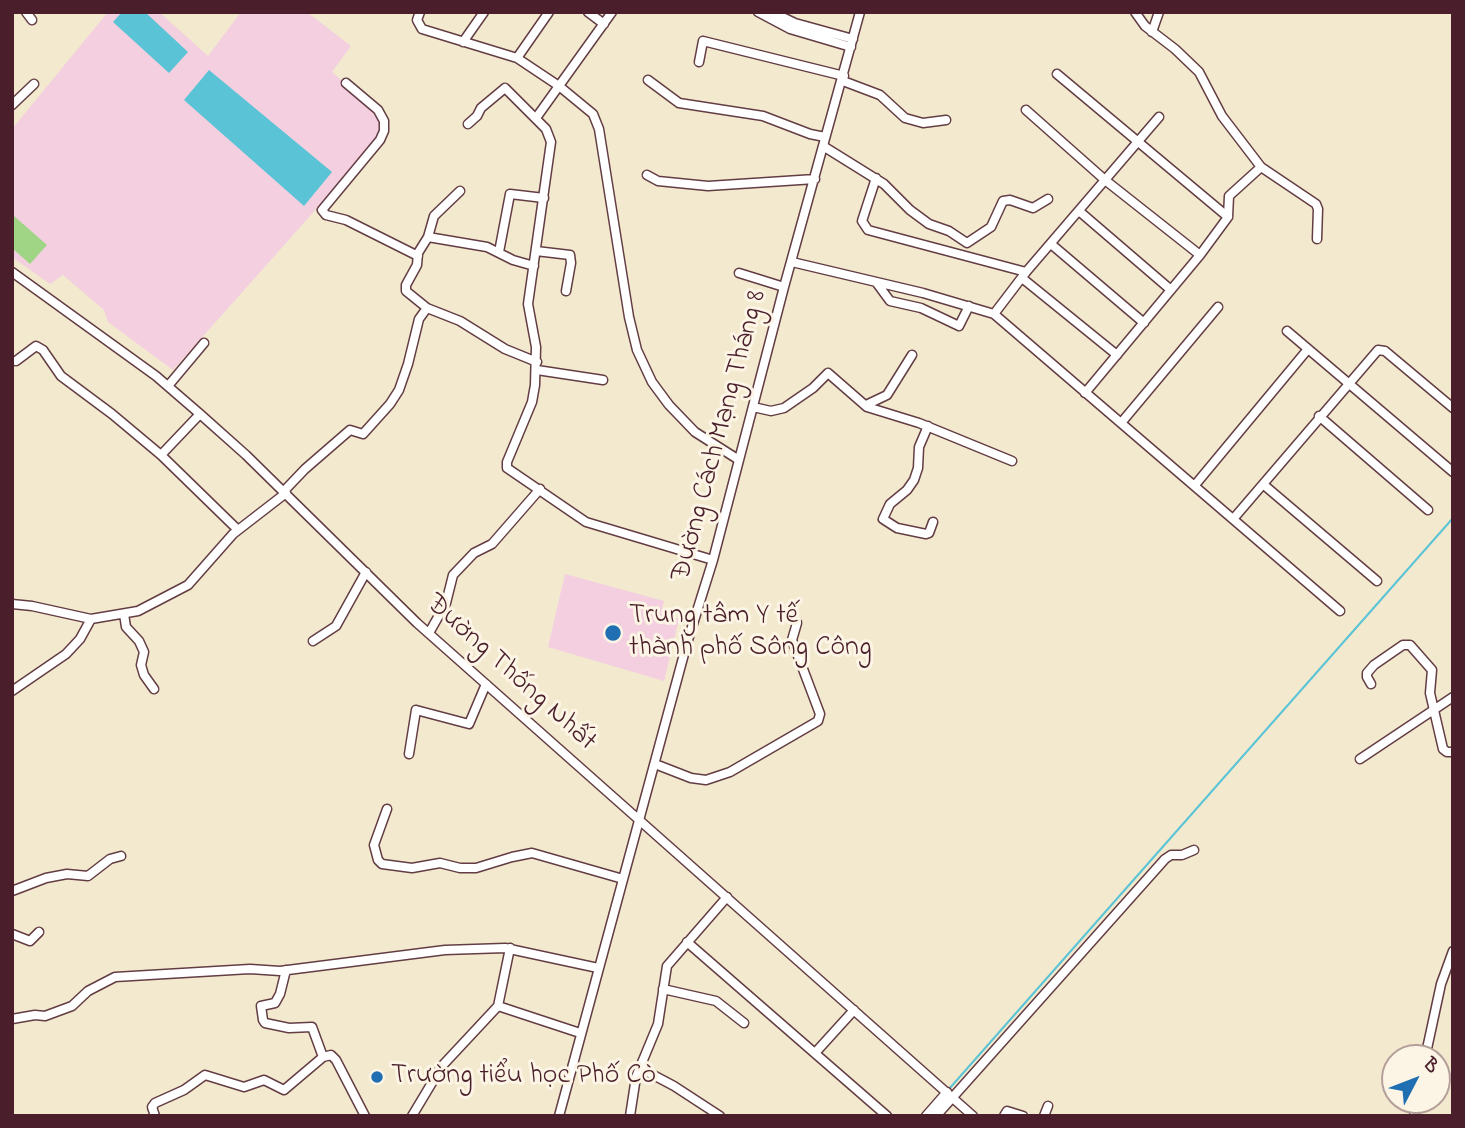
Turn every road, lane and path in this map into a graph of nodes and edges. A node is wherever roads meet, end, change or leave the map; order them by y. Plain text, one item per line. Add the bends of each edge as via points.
1 (26, 12) edge
2 (420, 12) edge
3 (484, 12) edge
4 (549, 12) edge
5 (588, 12) edge
6 (612, 12) edge
7 (758, 12) edge
8 (772, 12) edge
9 (860, 12) edge
10 (1135, 12) edge
11 (1159, 12) edge
12 (32, 20) dead end
13 (604, 24) junction
14 (1152, 32) junction
15 (463, 42) junction
16 (852, 43) junction
17 (517, 58) junction
18 (699, 62) dead end
19 (1057, 74) dead end
20 (843, 79) junction
21 (648, 80) dead end
22 (346, 83) dead end
23 (34, 84) dead end
24 (559, 86) junction
25 (12, 105) edge
26 (1026, 110) dead end
27 (1159, 117) dead end
28 (536, 118) junction
29 (946, 120) dead end
30 (468, 124) dead end
31 (824, 142) junction
32 (1138, 142) junction
33 (1261, 167) junction
34 (647, 175) dead end
35 (876, 178) junction
36 (815, 179) junction
37 (1105, 180) junction
38 (460, 191) dead end
39 (544, 198) junction
40 (1048, 199) dead end
41 (1079, 211) junction
42 (1228, 217) junction
43 (428, 237) junction
44 (1317, 239) dead end
45 (1051, 244) junction
46 (536, 251) junction
47 (499, 252) junction
48 (1200, 255) junction
49 (418, 256) junction
50 (792, 262) junction
51 (534, 266) junction
52 (12, 272) edge
53 (739, 273) dead end
54 (1024, 275) junction
55 (876, 282) junction
56 (785, 286) junction
57 (1171, 290) junction
58 (566, 291) dead end
59 (969, 306) junction
60 (1218, 307) dead end
61 (428, 308) junction
62 (994, 314) junction
63 (1144, 323) junction
64 (1287, 331) dead end
65 (204, 343) dead end
66 (1308, 349) junction
67 (912, 355) dead end
68 (1117, 355) junction
69 (16, 361) dead end
70 (537, 366) junction
71 (603, 380) dead end
72 (1348, 383) junction
73 (168, 386) junction
74 (1085, 393) junction
75 (866, 405) junction
76 (753, 407) junction
77 (1453, 408) edge
78 (200, 414) junction
79 (1320, 416) junction
80 (1121, 423) junction
81 (928, 426) junction
82 (161, 455) junction
83 (739, 460) junction
84 (1012, 461) dead end
85 (1453, 472) edge
86 (1195, 485) junction
87 (1264, 485) junction
88 (540, 489) junction
89 (285, 492) junction
90 (1428, 510) dead end
91 (1234, 518) junction
92 (933, 522) dead end
93 (238, 530) junction
94 (713, 560) junction
95 (366, 572) junction
96 (1377, 581) dead end
97 (12, 604) edge
98 (1340, 611) dead end
99 (124, 614) junction
100 (91, 619) junction
101 (797, 624) dead end
102 (429, 633) junction
103 (313, 641) dead end
104 (486, 684) junction
105 (1371, 684) dead end
106 (155, 689) dead end
107 (12, 691) edge
108 (1453, 697) edge
109 (1433, 711) junction
110 (1453, 752) edge
111 (409, 754) dead end
112 (1360, 760) dead end
113 (655, 764) junction
114 (387, 809) dead end
115 (640, 820) junction
116 (1194, 850) dead end
117 (121, 856) dead end
118 (623, 879) junction
119 (12, 891) edge
120 (727, 897) junction
121 (39, 932) dead end
122 (12, 934) edge
123 (688, 942) junction
124 (510, 948) junction
125 (1453, 951) edge
126 (598, 968) junction
127 (286, 970) junction
128 (663, 989) junction
129 (498, 1006) junction
130 (854, 1010) junction
131 (12, 1019) edge
132 (744, 1023) dead end
133 (580, 1033) junction
134 (1428, 1044) edge
135 (815, 1054) junction
136 (323, 1057) junction
137 (640, 1068) junction
138 (949, 1095) junction
139 (1048, 1106) dead end
140 (155, 1116) edge
141 (365, 1116) edge
142 (412, 1116) edge
143 (559, 1116) edge
144 (630, 1116) edge
145 (720, 1116) edge
146 (887, 1116) edge
147 (926, 1116) edge
148 (936, 1116) edge
149 (973, 1116) edge
150 (1004, 1116) edge
151 (1023, 1116) edge
152 (1044, 1116) edge

1 - 12 street
2 - 15 street via 417,20 422,29
3 - 15 street
4 - 17 street
5 - 13 street
6 - 13 street
7 - 16 street via 790,29
8 - 16 street
9 - 16 street, Đường Cách Mạng Tháng 8
10 - 14 street
11 - 14 street
13 - 24 street
14 - 33 street via 1199,72 1222,116
15 - 17 street
16 - 20 street, Đường Cách Mạng Tháng 8
17 - 24 street
18 - 20 street via 703,41
19 - 32 street
20 - 29 street via 880,95 905,118 923,123
20 - 31 street, Đường Cách Mạng Tháng 8
21 - 31 street via 679,103 763,116
22 - 49 street via 378,110 384,131 322,210
23 - 25 street
24 - 28 street
24 - 83 street via 587,107 600,129 629,317 645,367 663,398 695,432
26 - 37 street
27 - 32 street
28 - 30 street via 505,88
28 - 39 street via 551,142
31 - 35 street
31 - 36 street, Đường Cách Mạng Tháng 8
32 - 37 street
32 - 42 street
33 - 42 street via 1229,196
33 - 44 street via 1316,204
34 - 36 street via 658,181 708,186
35 - 40 street via 910,211 967,243 991,227 1003,201 1034,208
35 - 54 street via 862,221 868,230
36 - 50 street, Đường Cách Mạng Tháng 8
37 - 41 street
37 - 48 street
38 - 43 street via 434,216
39 - 46 street
39 - 47 street via 510,194
41 - 45 street
41 - 57 street
42 - 48 street
43 - 47 street
43 - 49 street
45 - 54 street
45 - 63 street
46 - 51 street
46 - 58 street via 570,255
47 - 51 street
48 - 57 street
49 - 61 street via 406,289
50 - 55 street
50 - 56 street, Đường Cách Mạng Tháng 8
51 - 70 street via 528,304
52 - 73 street, Đường Thống Nhất
53 - 56 street
54 - 62 street
54 - 68 street
55 - 59 street
55 - 59 street via 890,301 921,308 959,326
56 - 76 street, Đường Cách Mạng Tháng 8
57 - 63 street
59 - 62 street
60 - 80 street
61 - 70 street via 460,321
61 - 89 street via 419,319 396,397 363,434 350,430
62 - 74 street
63 - 68 street
64 - 66 street
65 - 73 street
66 - 72 street
66 - 86 street
67 - 75 street via 887,394
68 - 74 street
69 - 82 street via 39,347 61,376
70 - 71 street
70 - 88 street via 532,402 506,465
72 - 77 street via 1381,349
72 - 79 street
72 - 85 street
73 - 78 street, Đường Thống Nhất
74 - 80 street
75 - 76 street via 828,373 784,408
75 - 81 street
76 - 83 street, Đường Cách Mạng Tháng 8
78 - 82 street
78 - 89 street, Đường Thống Nhất
79 - 87 street
79 - 90 street
80 - 86 street
81 - 84 street
81 - 92 street via 914,480 890,504 883,519 897,528 926,534
82 - 93 street
83 - 94 street, Đường Cách Mạng Tháng 8
86 - 91 street
87 - 91 street
87 - 96 street
88 - 94 street via 586,522
88 - 102 street via 492,544 474,553 453,575 446,603
89 - 93 street
89 - 95 street, Đường Thống Nhất
91 - 98 street
93 - 99 street via 188,585
94 - 113 street, Đường Cách Mạng Tháng 8
95 - 102 street, Đường Thống Nhất
95 - 103 street via 336,626
97 - 100 street
99 - 100 street
99 - 106 street via 126,627 144,652 144,675
100 - 107 street via 65,654
101 - 113 street via 792,640 820,714 818,721 730,772 706,780
102 - 104 street, Đường Thống Nhất
104 - 111 street via 469,724 416,710
104 - 115 street, Đường Thống Nhất
105 - 109 street via 1367,677 1370,669 1407,644 1432,670
108 - 109 street
109 - 110 street via 1443,749
109 - 112 street
113 - 115 street, Đường Cách Mạng Tháng 8
114 - 118 street via 374,845 382,864 476,868 532,853
115 - 118 street, Đường Cách Mạng Tháng 8
115 - 120 street, Đường Thống Nhất
116 - 138 street via 1165,859
117 - 119 street via 88,876 46,878
118 - 126 street, Đường Cách Mạng Tháng 8
120 - 123 street
120 - 130 street, Đường Thống Nhất
121 - 122 street via 30,941
123 - 128 street via 667,966
123 - 135 street
124 - 126 street
124 - 127 street via 444,950
124 - 129 street
125 - 134 street
126 - 133 street, Đường Cách Mạng Tháng 8
127 - 131 street via 115,977 72,1006 45,1016
127 - 136 street via 279,998 261,1006 263,1020 289,1028 312,1027
128 - 132 street via 716,1001
128 - 137 street via 658,1024
129 - 133 street
129 - 142 street via 442,1066
130 - 135 street
130 - 138 street, Đường Thống Nhất
133 - 143 street, Đường Cách Mạng Tháng 8
135 - 146 street
136 - 140 street via 285,1090 264,1080 244,1087 205,1075 155,1103
136 - 141 street via 331,1055 336,1060
137 - 144 street
137 - 145 street
138 - 147 street
138 - 148 street
138 - 149 street, Đường Thống Nhất
139 - 152 street
150 - 151 street via 1007,1111

